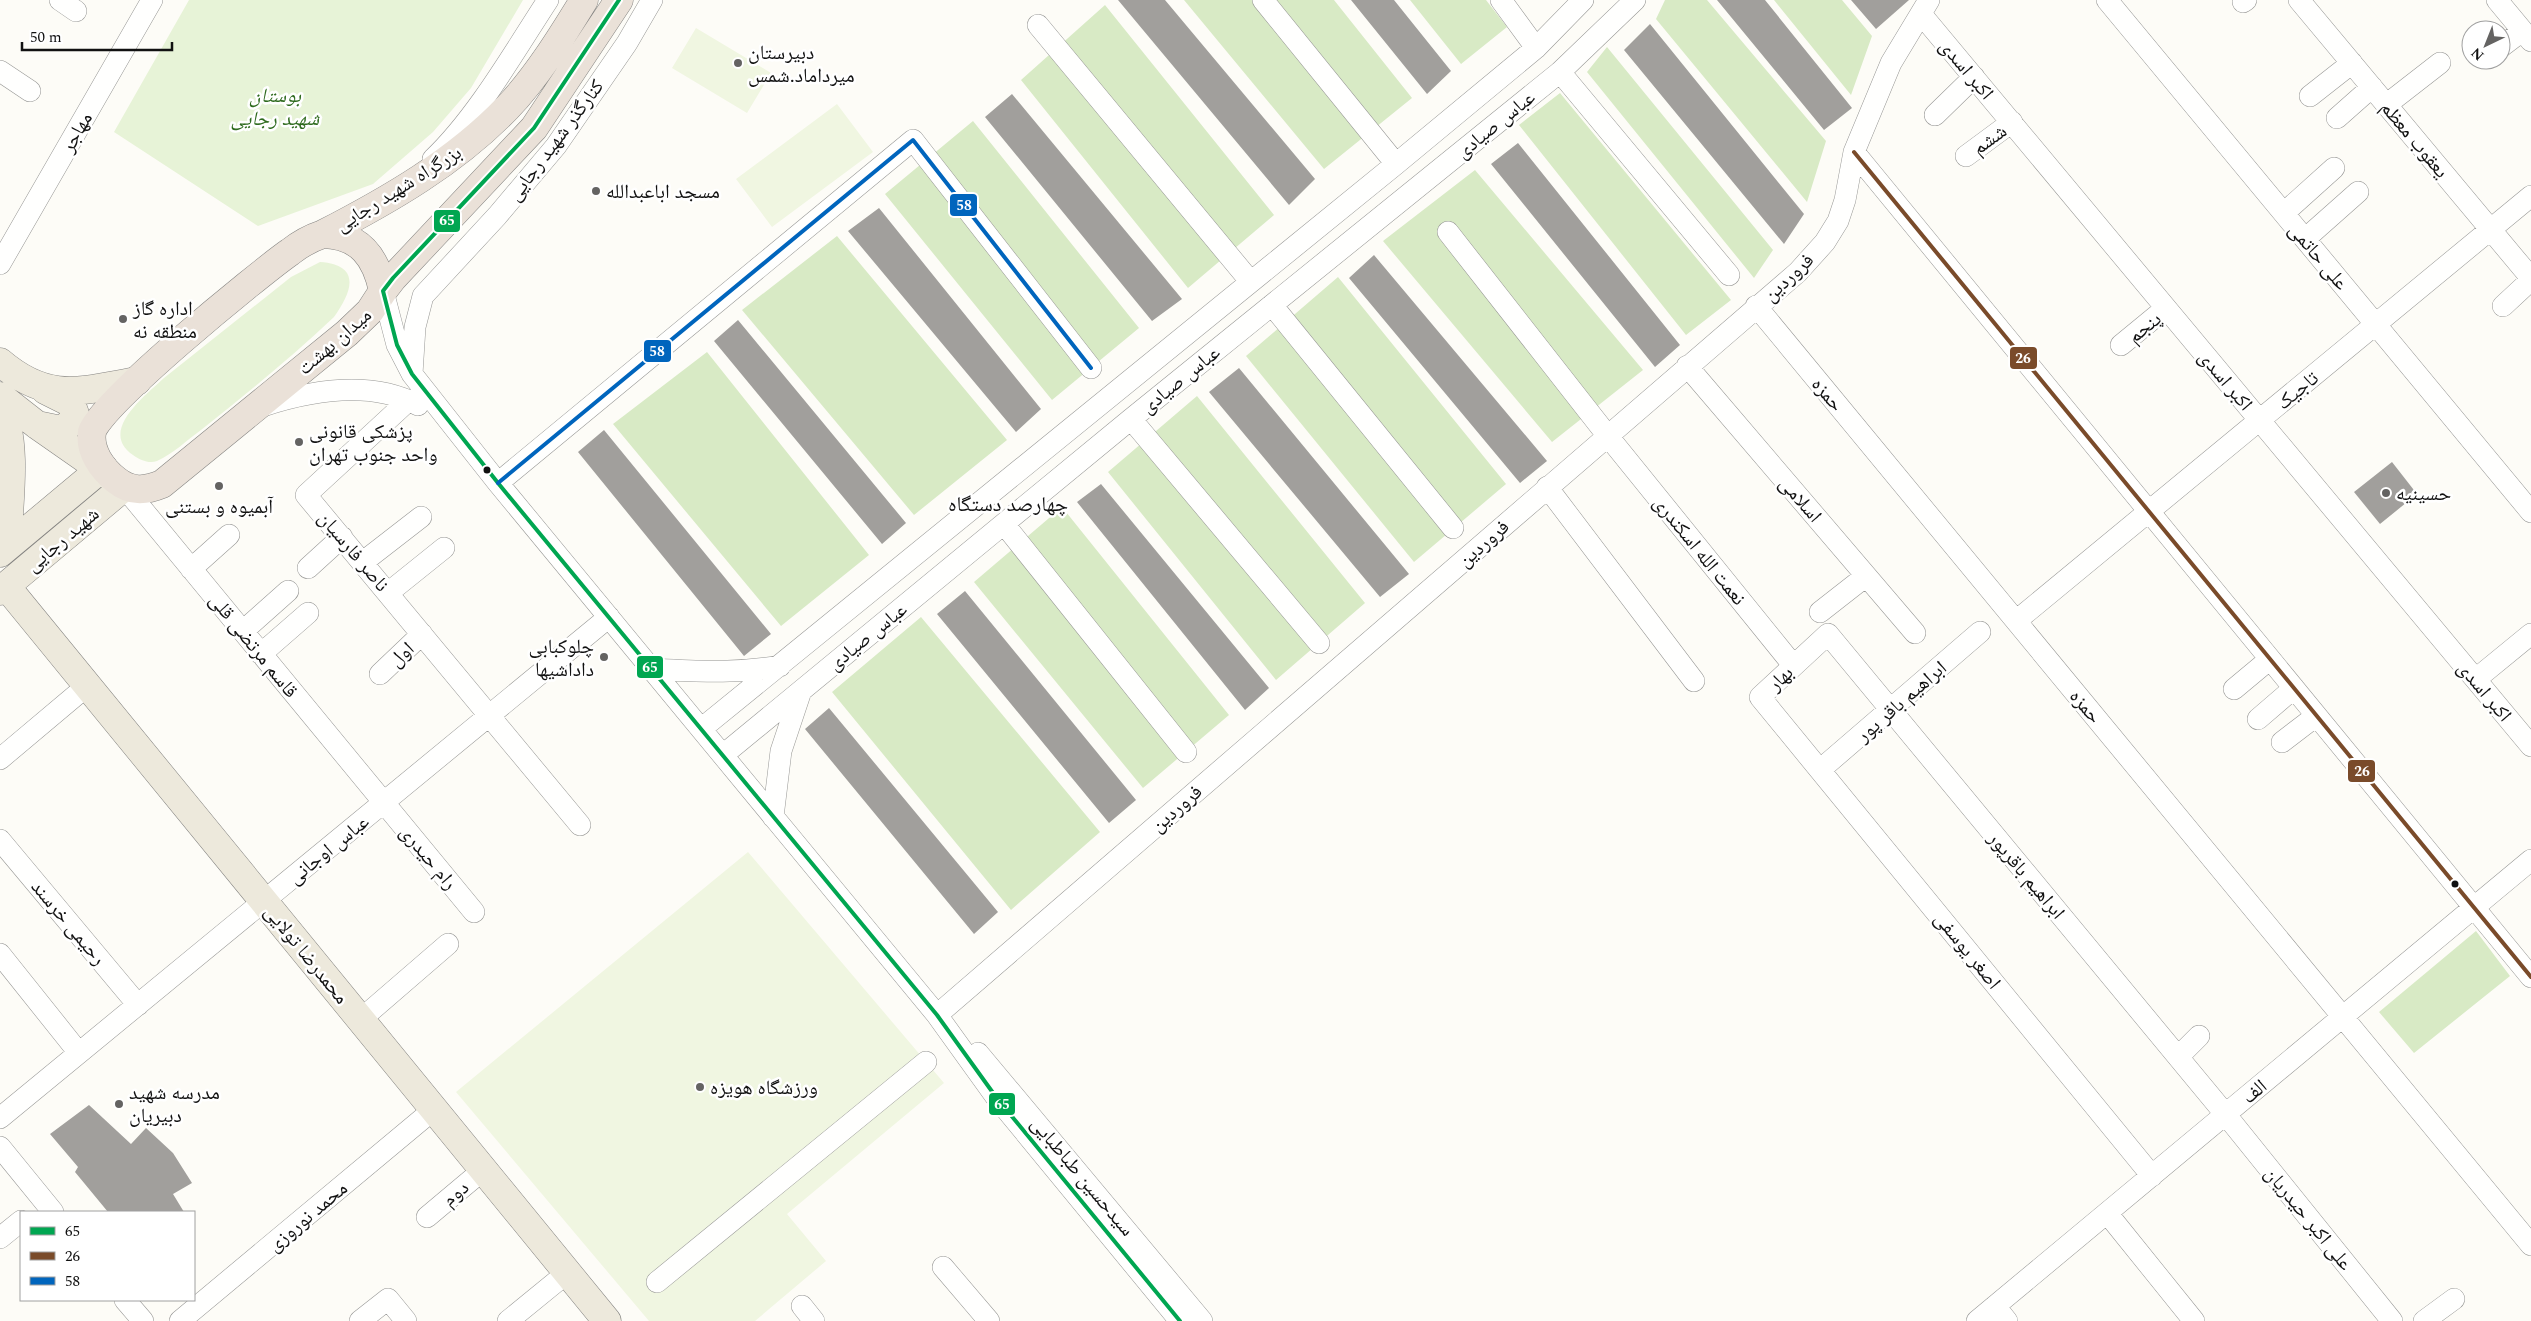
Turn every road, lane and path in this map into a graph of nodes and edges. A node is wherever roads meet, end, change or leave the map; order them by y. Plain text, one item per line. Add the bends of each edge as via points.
1 (152, 0) edge
2 (548, 0) edge
3 (584, 0) edge
4 (619, 0) edge
5 (652, 0) edge
6 (1263, 0) edge
7 (1501, 0) edge
8 (1583, 0) edge
9 (1635, 0) edge
10 (2106, 0) edge
11 (2497, 0) edge
12 (2303, 1) edge
13 (1925, 7) edge
14 (1038, 26) dead end
15 (2527, 36) edge
16 (2511, 43) edge
17 (1536, 48) junction
18 (2352, 63) junction
19 (2440, 63) dead end
20 (0, 72) edge
21 (1560, 72) junction
22 (1974, 78) junction
23 (2372, 87) junction
24 (30, 91) dead end
25 (2310, 96) dead end
26 (2386, 105) junction
27 (1935, 115) dead end
28 (2337, 118) dead end
29 (2012, 122) junction
30 (1854, 152) junction
31 (1966, 156) dead end
32 (1396, 164) junction
33 (2334, 168) dead end
34 (404, 188) junction
35 (2358, 192) dead end
36 (2531, 196) edge
37 (377, 206) junction
38 (2284, 213) junction
39 (2490, 230) junction
40 (1448, 232) dead end
41 (323, 234) junction
42 (2305, 239) junction
43 (427, 242) junction
44 (0, 264) edge
45 (1729, 275) dead end
46 (2531, 279) edge
47 (1250, 281) junction
48 (383, 291) junction
49 (1272, 305) junction
50 (1756, 306) junction
51 (2503, 306) dead end
52 (2166, 308) junction
53 (2376, 324) junction
54 (2121, 345) dead end
55 (0, 362) edge
56 (1687, 366) junction
57 (1091, 368) dead end
58 (412, 374) junction
59 (137, 380) junction
60 (44, 389) junction
61 (0, 396) edge
62 (409, 400) junction
63 (256, 408) junction
64 (0, 409) edge
65 (1131, 419) junction
66 (2260, 420) junction
67 (450, 423) junction
68 (37, 425) junction
69 (1607, 435) junction
70 (110, 475) junction
71 (498, 483) junction
72 (1547, 487) junction
73 (2149, 512) junction
74 (2531, 512) edge
75 (421, 517) dead end
76 (1004, 524) junction
77 (1453, 528) dead end
78 (229, 535) dead end
79 (342, 537) junction
80 (444, 548) dead end
81 (2, 550) edge
82 (363, 562) junction
83 (308, 568) dead end
84 (191, 569) junction
85 (1866, 576) junction
86 (3, 588) edge
87 (288, 591) dead end
88 (388, 593) junction
89 (308, 612) dead end
90 (1820, 612) dead end
91 (609, 617) junction
92 (2016, 621) junction
93 (242, 631) junction
94 (1980, 632) dead end
95 (1915, 633) dead end
96 (422, 634) junction
97 (1828, 634) joint
98 (2530, 634) edge
99 (1319, 643) dead end
100 (261, 654) junction
101 (2270, 660) junction
102 (783, 665) junction
103 (1793, 665) junction
104 (651, 668) junction
105 (380, 674) dead end
106 (2476, 679) junction
107 (1694, 681) dead end
108 (88, 686) junction
109 (803, 688) junction
110 (2294, 688) junction
111 (2234, 689) dead end
112 (1891, 710) junction
113 (489, 716) junction
114 (2316, 716) junction
115 (2258, 719) dead end
116 (1784, 725) joint
117 (701, 729) junction
118 (2282, 742) dead end
119 (2531, 746) edge
120 (1186, 752) dead end
121 (723, 755) junction
122 (0, 759) edge
123 (1822, 769) junction
124 (384, 803) junction
125 (773, 817) junction
126 (580, 825) dead end
127 (0, 840) edge
128 (2531, 860) edge
129 (264, 901) junction
130 (2474, 908) junction
131 (474, 912) dead end
132 (448, 944) dead end
133 (0, 954) edge
134 (2531, 977) edge
135 (138, 1005) junction
136 (937, 1015) junction
137 (2343, 1017) junction
138 (360, 1020) junction
139 (2199, 1036) dead end
140 (79, 1053) junction
141 (2178, 1057) junction
142 (926, 1062) dead end
143 (1003, 1093) junction
144 (433, 1110) junction
145 (2226, 1115) junction
146 (0, 1118) edge
147 (0, 1147) edge
148 (483, 1170) junction
149 (2152, 1176) junction
150 (44, 1209) edge
151 (2107, 1213) junction
152 (427, 1217) dead end
153 (20, 1222) edge
154 (0, 1238) edge
155 (2531, 1245) edge
156 (943, 1267) dead end
157 (568, 1272) junction
158 (657, 1282) dead end
159 (2454, 1299) dead end
160 (126, 1301) edge
161 (2001, 1313) edge
162 (142, 1321) edge
163 (180, 1321) edge
164 (360, 1321) edge
165 (406, 1321) edge
166 (508, 1321) edge
167 (607, 1321) edge
168 (989, 1321) edge
169 (1180, 1321) edge
170 (1202, 1321) edge
171 (1977, 1321) edge
172 (2194, 1321) edge
173 (2392, 1321) edge
174 (2424, 1321) edge

1 - 44 street, مهاجر
2 - 34 street via 445,148
3 - 34 highway, بزرگراه شهید رجایی via 508,107 443,164
4 - 43 highway, بزرگراه شهید رجایی via 534,128
5 - 58 street, کنارگذر شهید رجایی via 627,43 556,146 423,296 415,327
6 - 32 street
7 - 17 street
8 - 17 street, عباس صیادی
9 - 21 street, عباس صیادی
10 - 38 street, علی حاتمی
11 - 15 street
12 - 18 street, یعقوب معظم
13 - 22 street, اکبر اسدی
13 - 30 street, فروردین via 1891,62
14 - 47 street
15 - 16 street
17 - 32 street, عباس صیادی
18 - 23 street, یعقوب معظم
18 - 25 street
19 - 26 street
20 - 24 street
21 - 45 street
21 - 49 street, عباس صیادی
22 - 27 street
22 - 29 street, اکبر اسدی
23 - 26 street, یعقوب معظم
23 - 28 street
26 - 39 street, یعقوب معظم
29 - 31 street, ششم
29 - 52 street, اکبر اسدی
30 - 50 street, فروردین via 1845,200 1838,221 1825,242 1798,272
30 - 73 street
32 - 47 street, عباس صیادی
33 - 38 street
34 - 37 highway, بزرگراه شهید رجایی
35 - 42 street
36 - 39 street, تاجیک
37 - 41 highway, بزرگراه شهید رجایی
37 - 43 highway via 366,234 384,253 405,253
38 - 42 street, علی حاتمی
39 - 46 street, یعقوب معظم
39 - 53 street, تاجیک
40 - 69 street, نعمت الله اسکندری
41 - 48 highway, میدان بهشت via 344,236 360,246 374,264
41 - 59 highway via 268,268
42 - 53 street, علی حاتمی
43 - 48 highway, بزرگراه شهید رجایی
46 - 51 street
47 - 102 street, عباس صیادی
48 - 58 street, سیدحسین طباطبایی via 397,345
48 - 63 highway, میدان بهشت via 361,321
49 - 65 street, عباس صیادی
49 - 77 street
50 - 56 street, فروردین
50 - 92 street, حمزه
52 - 54 street, پنجم
52 - 66 street, اکبر اسدی
53 - 66 street, تاجیک
53 - 74 street, علی حاتمی
55 - 60 main road via 13,373
56 - 69 street, فروردین
56 - 85 street, اسلامی
57 - 71 street via 913,140
58 - 67 street, سیدحسین طباطبایی
59 - 60 main road via 64,392
59 - 70 highway via 98,419 92,431 92,445
60 - 68 main road via 72,403 75,414 71,424 61,430
61 - 68 main road
62 - 63 street via 363,390 338,390 297,395
62 - 67 street
62 - 79 street, ناصر فارسیان via 306,495
63 - 70 highway, میدان بهشت via 162,484 142,490
64 - 81 main road via 10,440
65 - 76 street, عباس صیادی
65 - 99 street
66 - 73 street, تاجیک
66 - 106 street, اکبر اسدی
67 - 71 street, سیدحسین طباطبایی
68 - 70 main road
69 - 72 street, فروردین
69 - 103 street, نعمت الله اسکندری
70 - 81 main road, شهید رجایی
70 - 84 street, قاسم مرتضی قلی
70 - 86 main road, شهید رجایی
71 - 91 street, سیدحسین طباطبایی
72 - 107 street
72 - 136 street, فروردین
73 - 92 street, تاجیک
73 - 101 street
75 - 82 street
76 - 109 street, عباس صیادی
76 - 120 street
78 - 84 street
79 - 82 street, ناصر فارسیان
79 - 83 street
80 - 88 street
82 - 88 street, ناصر فارسیان
84 - 93 street, قاسم مرتضی قلی
85 - 90 street
85 - 95 street, اسلامی
86 - 108 main road, محمدرضا تولایی
87 - 93 street
88 - 96 street, ناصر فارسیان
89 - 100 street
91 - 104 street, سیدحسین طباطبایی
91 - 113 street, عباس اوجانی
92 - 137 street, حمزه
93 - 100 street, قاسم مرتضی قلی
94 - 112 street, ابراهیم باقر پور
96 - 105 street, اول
96 - 113 street, ناصر فارسیان
97 - 103 street, بهار
97 - 112 street, ابراهیم باقرپور
98 - 106 street
100 - 124 street, قاسم مرتضی قلی
101 - 110 street
101 - 111 street
102 - 104 street via 747,672
102 - 117 street, عباس صیادی
103 - 116 street, بهار via 1760,696
104 - 117 street, سیدحسین طباطبایی
106 - 119 street, اکبر اسدی
108 - 122 street
108 - 129 main road, محمدرضا تولایی
109 - 121 street, عباس صیادی
109 - 125 street via 781,752
110 - 114 street
110 - 115 street
112 - 123 street, ابراهیم باقر پور
112 - 141 street, ابراهیم باقرپور
113 - 124 street, عباس اوجانی
113 - 126 street, ناصر فارسیان
114 - 118 street
114 - 130 street
116 - 123 street, اصغر یوسفی
117 - 121 street, سیدحسین طباطبایی
121 - 125 street, سیدحسین طباطبایی
123 - 149 street, اصغر یوسفی
124 - 129 street, عباس اوجانی
124 - 131 street, رام حیدری
125 - 136 street, سیدحسین طباطبایی
127 - 135 street, رحیمی خرسند
128 - 130 street, الف
129 - 135 street, عباس اوجانی
129 - 138 main road, محمدرضا تولایی
130 - 134 street
130 - 137 street, الف
132 - 138 street
133 - 140 street
135 - 140 street, عباس اوجانی
136 - 143 street, سیدحسین طباطبایی via 981,1055
137 - 145 street, الف
137 - 155 street, حمزه
138 - 144 main road, محمدرضا تولایی
139 - 141 street
140 - 146 street, عباس اوجانی
141 - 145 street, ابراهیم باقرپور
142 - 158 street
143 - 169 street, سیدحسین طباطبایی
143 - 170 street, سیدحسین طباطبایی
144 - 148 main road, محمدرضا تولایی
144 - 163 street, محمد نوروزی
145 - 149 street, الف
145 - 173 street, علی اکبر حیدریان
147 - 150 street
148 - 152 street, دوم
148 - 157 main road, محمدرضا تولایی
149 - 151 street, الف
151 - 161 street, الف
151 - 172 street
153 - 154 street
156 - 168 street
157 - 166 street
157 - 167 main road, محمدرضا تولایی
159 - 174 street
160 - 162 street
161 - 171 street, الف
164 - 165 street via 388,1299

